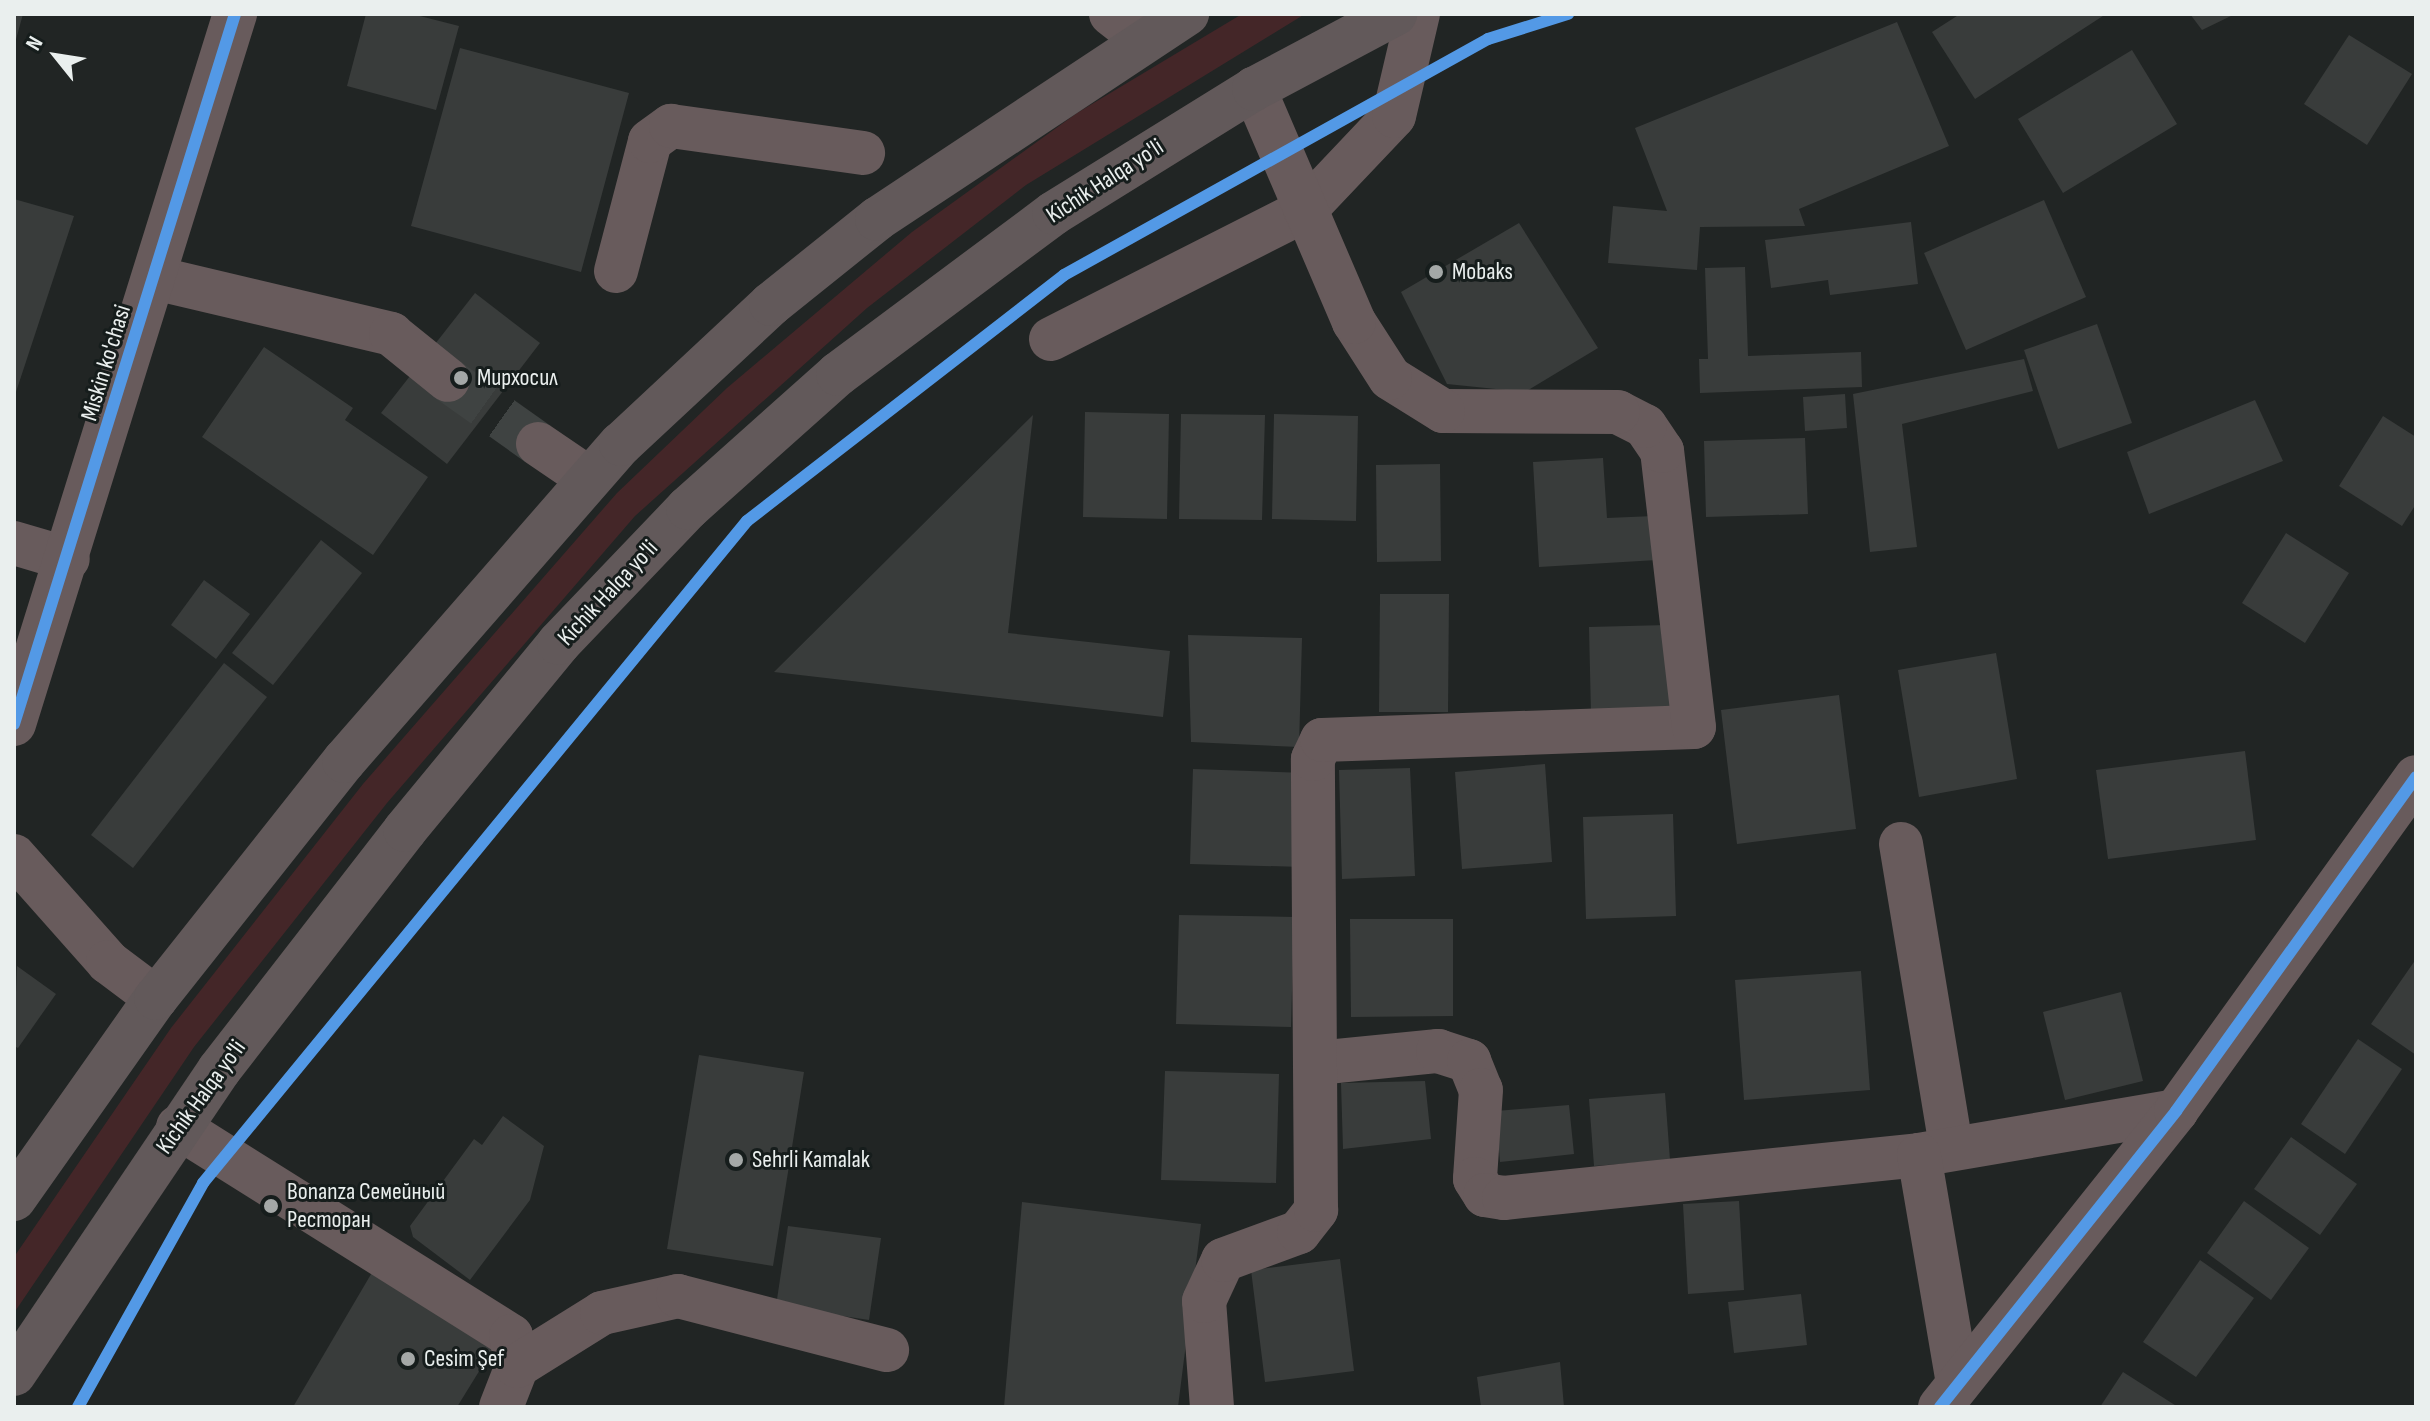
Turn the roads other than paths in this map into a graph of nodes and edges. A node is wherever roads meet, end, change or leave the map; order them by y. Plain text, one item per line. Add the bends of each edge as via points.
1 (235, 14) edge
2 (1187, 14) edge
3 (1395, 14) edge
4 (1418, 14) edge
5 (1127, 26) edge
6 (1254, 89) junction
7 (863, 153) dead end
8 (1305, 210) junction
9 (616, 271) dead end
10 (155, 278) junction
11 (1051, 339) dead end
12 (448, 380) tunnel mouth
13 (538, 444) tunnel mouth
14 (588, 478) junction
15 (14, 543) edge
16 (68, 559) junction
17 (14, 724) edge
18 (2416, 777) edge
19 (1901, 844) dead end
20 (14, 856) edge
21 (156, 998) junction
22 (1317, 1063) junction
23 (2176, 1111) junction
24 (178, 1127) junction
25 (1935, 1151) junction
26 (14, 1199) edge
27 (887, 1350) dead end
28 (517, 1366) junction
29 (14, 1374) edge
30 (1949, 1395) edge
31 (501, 1407) edge
32 (1212, 1407) edge

1 - 10 street, Miskin ko'chasi
2 - 5 highway
3 - 6 highway, Kichik Halqa yo'li
4 - 8 street via 1394,116
5 - 14 highway via 866,227 712,357
6 - 8 street
6 - 24 highway, Kichik Halqa yo'li via 1141,156 958,281 815,393 688,508 506,705
7 - 9 street via 671,126 650,141
8 - 11 street
8 - 22 street via 1354,322 1390,378 1443,411 1618,412 1645,426 1662,451 1694,727 1322,740 1313,759
10 - 12 street via 391,334
10 - 16 street, Miskin ko'chasi
13 - 14 street
14 - 21 highway via 344,761
15 - 16 street
16 - 17 street, Miskin ko'chasi
18 - 23 street
19 - 25 street
20 - 21 street via 108,962
21 - 26 highway
22 - 25 street via 1438,1051 1469,1061 1481,1090 1475,1179 1485,1195 1504,1198
22 - 32 street via 1316,1210 1299,1232 1223,1260 1204,1301
23 - 25 street
23 - 30 street
24 - 28 street via 511,1336
24 - 29 highway, Kichik Halqa yo'li
25 - 30 street
27 - 28 street via 678,1296 602,1313
28 - 31 street

